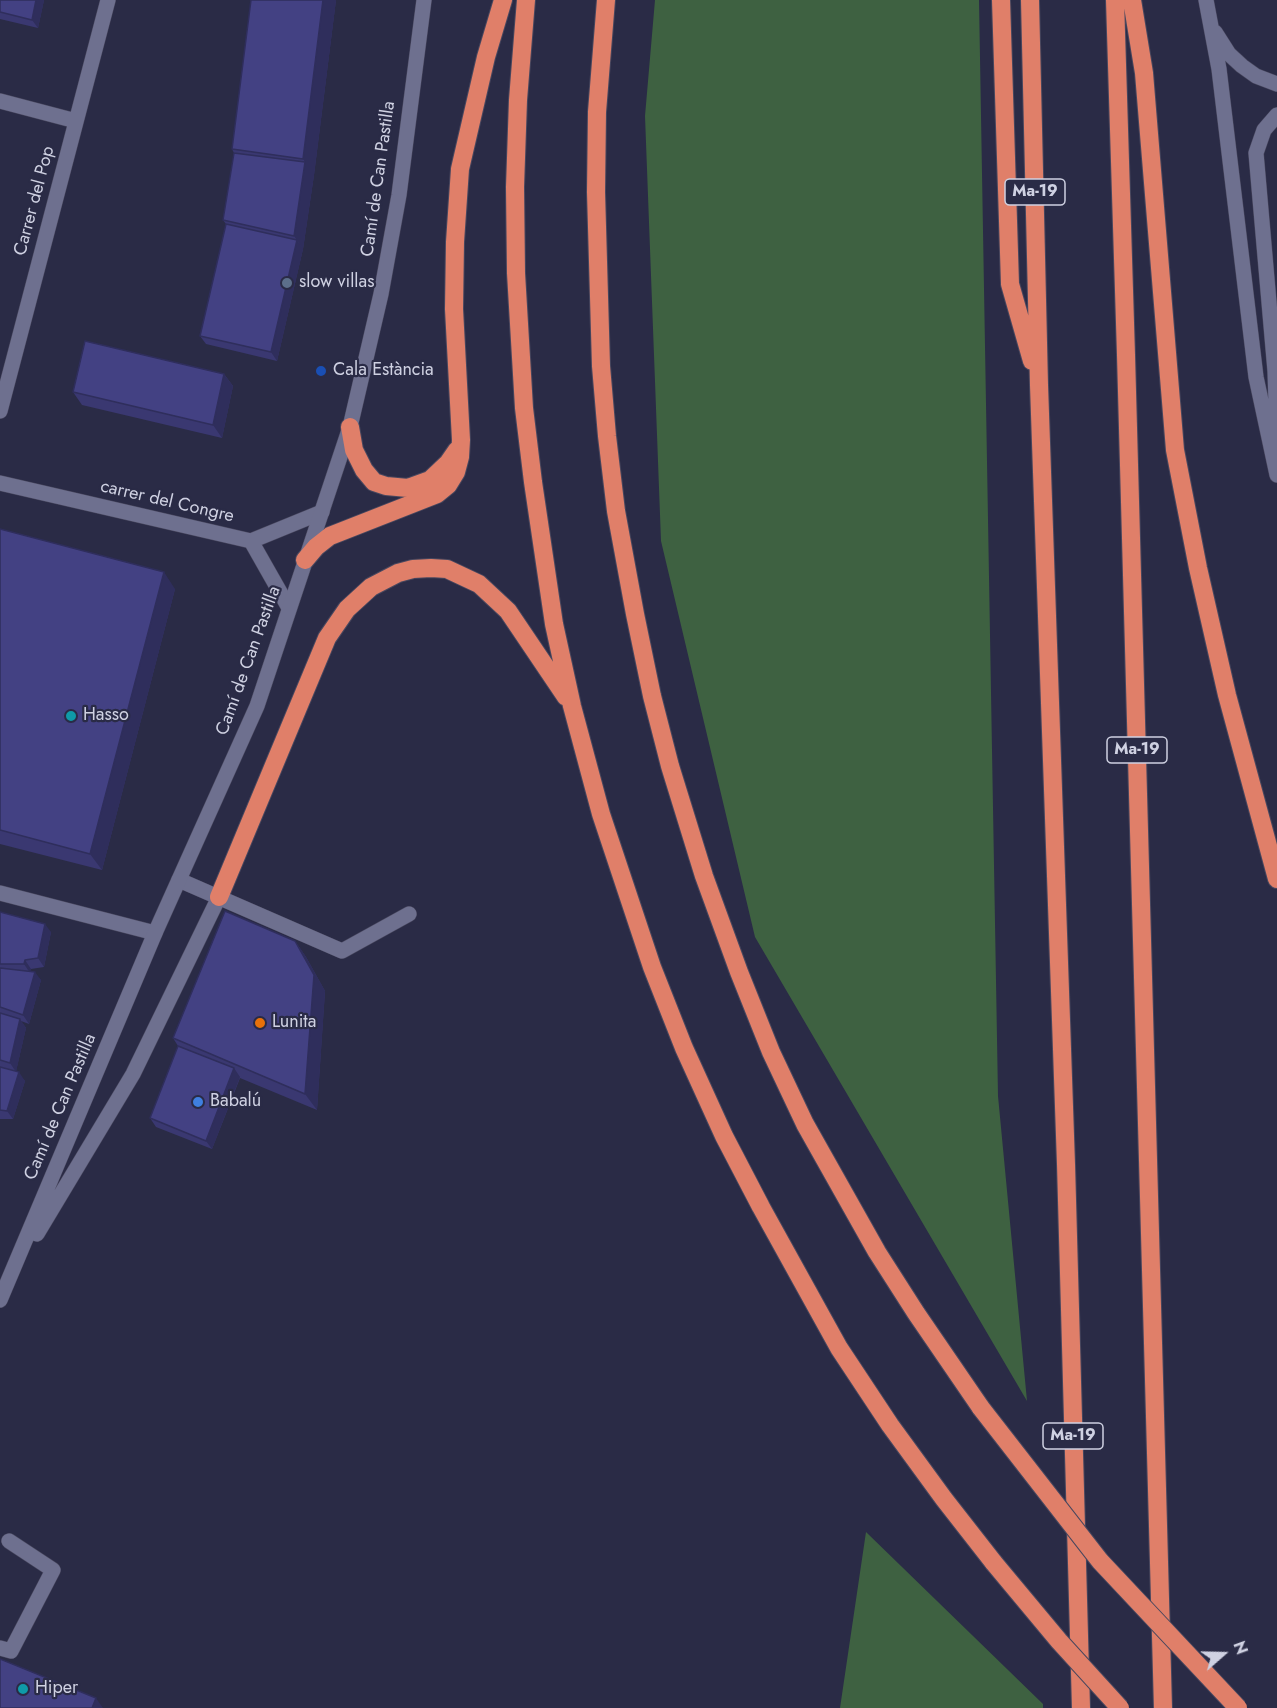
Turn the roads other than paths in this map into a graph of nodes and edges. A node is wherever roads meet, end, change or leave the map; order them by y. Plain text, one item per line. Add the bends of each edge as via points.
1 (108, 0) edge
2 (424, 0) edge
3 (503, 0) edge
4 (526, 0) edge
5 (606, 0) edge
6 (1001, 0) edge
7 (1030, 0) edge
8 (1114, 0) edge
9 (1132, 0) edge
10 (1206, 0) edge
11 (1208, 19) junction
12 (1277, 84) edge
13 (0, 102) edge
14 (1277, 115) edge
15 (76, 121) junction
16 (1039, 385) junction
17 (0, 411) edge
18 (350, 427) junction
19 (1277, 434) edge
20 (461, 440) junction
21 (1277, 475) edge
22 (0, 483) edge
23 (322, 512) junction
24 (251, 541) junction
25 (305, 560) junction
26 (289, 608) junction
27 (572, 706) junction
28 (1277, 879) edge
29 (179, 880) junction
30 (0, 893) edge
31 (219, 897) junction
32 (409, 914) dead end
33 (155, 933) junction
34 (5, 1280) edge
35 (0, 1300) edge
36 (9, 1541) dead end
37 (0, 1648) edge
38 (1081, 1708) edge
39 (1120, 1708) edge
40 (1162, 1708) edge
41 (1238, 1708) edge

1 - 15 street, Carrer del Pop
2 - 18 street, Camí de Can Pastilla via 395,216
3 - 20 highway via 460,169 454,309
4 - 27 highway via 515,187 519,346 543,555
5 - 41 highway, bridge via 596,169 601,366 616,511 634,614 668,756 704,876 739,972 805,1124 899,1287 981,1408 1100,1561
6 - 16 highway via 1010,284
7 - 16 highway, Ma-19
8 - 40 highway, Ma-19
9 - 28 highway via 1144,73 1176,450 1227,695
10 - 11 street
11 - 12 street via 1229,54 1256,76
11 - 21 street via 1219,69 1256,377
13 - 15 street
14 - 19 street via 1264,130 1256,153
15 - 17 street, Carrer del Pop
16 - 38 highway, Ma-19
18 - 20 highway via 354,450 364,470 374,482 397,488 430,480 454,455
18 - 23 street, Camí de Can Pastilla
20 - 25 highway via 456,472 437,495 330,536
22 - 24 street, carrer del Congre
23 - 24 street, carrer del Congre
23 - 25 street, Camí de Can Pastilla
24 - 26 street
25 - 26 street, Camí de Can Pastilla
26 - 29 street, Camí de Can Pastilla via 257,706
27 - 31 highway via 508,611 479,584 447,569 431,568 413,569 385,579 358,597 327,638
27 - 39 highway, bridge via 608,835 684,1048 724,1136 795,1272 839,1348 910,1453 994,1563
29 - 31 street
29 - 33 street, Camí de Can Pastilla
30 - 33 street
31 - 32 street via 342,951
31 - 34 street via 133,1074
33 - 34 street, Camí de Can Pastilla
34 - 35 street, Camí de Can Pastilla
36 - 37 street via 53,1570 11,1651

